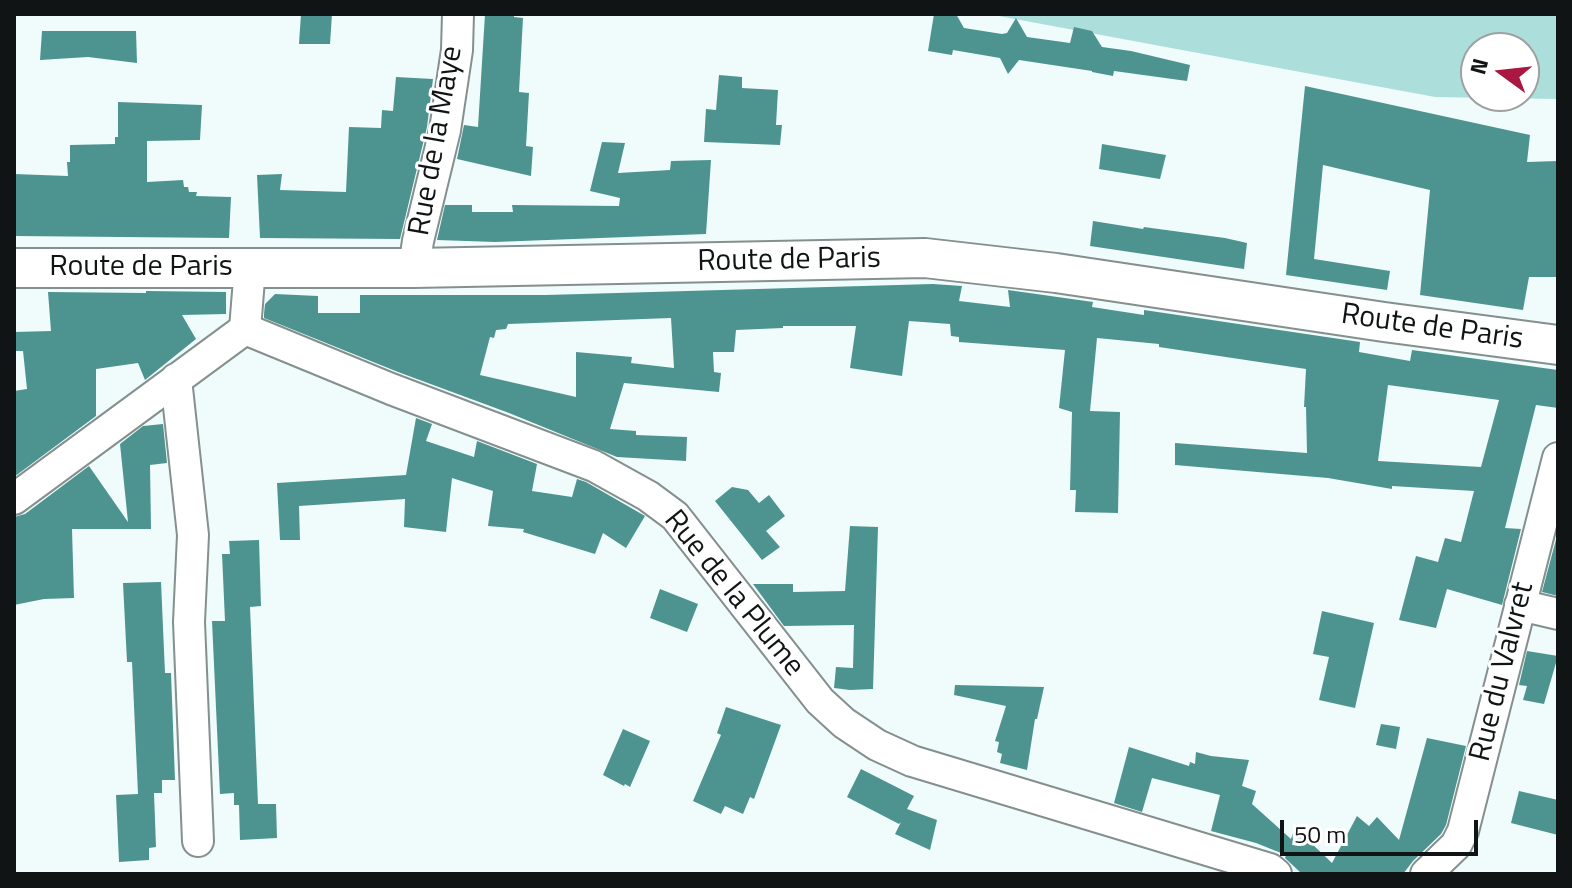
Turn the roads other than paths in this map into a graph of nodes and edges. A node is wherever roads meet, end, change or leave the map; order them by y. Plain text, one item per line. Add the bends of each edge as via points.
1 (458, 14) edge
2 (250, 267) junction
3 (14, 268) edge
4 (414, 268) junction
5 (245, 329) junction
6 (1558, 345) edge
7 (176, 379) junction
8 (1558, 458) edge
9 (14, 499) edge
10 (1520, 605) junction
11 (1558, 614) edge
12 (198, 841) dead end
13 (1276, 874) edge
14 (1426, 874) edge

1 - 4 street, Rue de la Maye via 445,130
2 - 3 main road, Route de Paris
2 - 4 main road, Route de Paris
2 - 5 street
4 - 6 main road, Route de Paris via 925,258
5 - 7 street
5 - 13 street, Rue de la Plume via 594,466 648,496 675,516 820,701 877,745 912,761
7 - 9 street
7 - 12 street via 193,535 189,622
8 - 10 street, Rue du Valvret
10 - 11 street
10 - 14 street, Rue du Valvret via 1463,831

